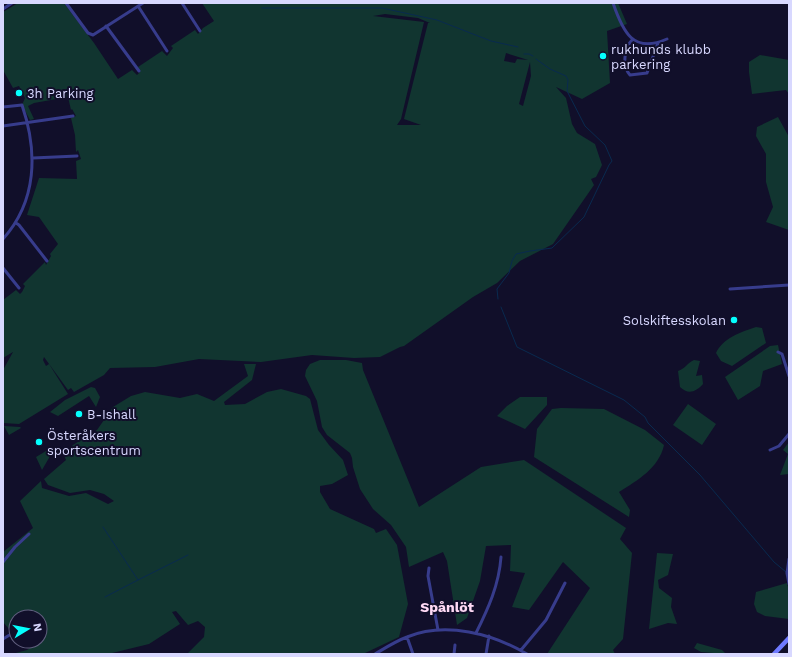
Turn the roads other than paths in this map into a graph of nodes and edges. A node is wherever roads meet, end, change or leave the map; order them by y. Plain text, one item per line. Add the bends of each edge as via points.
1 (12, 3) edge
2 (66, 3) edge
3 (143, 3) edge
4 (182, 3) edge
5 (613, 3) edge
6 (138, 6) junction
7 (3, 9) edge
8 (106, 26) junction
9 (200, 31) dead end
10 (667, 39) dead end
11 (632, 40) junction
12 (658, 42) junction
13 (167, 50) dead end
14 (139, 71) dead end
15 (3, 107) edge
16 (73, 116) dead end
17 (28, 122) junction
18 (3, 126) edge
19 (77, 156) dead end
20 (34, 158) junction
21 (16, 223) junction
22 (3, 239) edge
23 (47, 261) dead end
24 (3, 268) edge
25 (789, 285) edge
26 (19, 288) dead end
27 (730, 289) dead end
28 (778, 352) dead end
29 (789, 376) edge
30 (789, 434) edge
31 (770, 450) dead end
32 (29, 534) dead end
33 (501, 557) dead end
34 (789, 559) edge
35 (3, 562) edge
36 (429, 568) dead end
37 (565, 583) dead end
38 (789, 584) edge
39 (438, 630) junction
40 (476, 633) junction
41 (489, 636) junction
42 (407, 637) junction
43 (789, 638) edge
44 (454, 645) dead end
45 (521, 650) junction
46 (375, 654) edge
47 (413, 654) edge
48 (454, 654) edge
49 (486, 654) edge
50 (527, 654) edge
51 (774, 654) edge

1 - 7 street
2 - 8 street via 88,33 93,35
3 - 6 street
4 - 9 street
5 - 11 street
6 - 8 street
6 - 13 street
8 - 14 street
10 - 12 street
11 - 12 street
11 - 12 street via 625,50 627,71 630,75 647,73
15 - 17 street via 20,104
16 - 17 street
17 - 18 street
17 - 20 street
19 - 20 street
20 - 21 street via 28,196
21 - 22 street
21 - 23 street
24 - 26 street
25 - 27 street
28 - 29 street via 782,354
30 - 31 street via 779,446
32 - 35 street
33 - 40 street via 500,573 491,602
34 - 38 street
36 - 39 street via 428,576
37 - 45 street via 546,620
39 - 40 street
39 - 42 street
40 - 41 street
41 - 45 street
41 - 49 street
42 - 46 street
42 - 47 street
43 - 51 street
44 - 48 street
45 - 50 street

